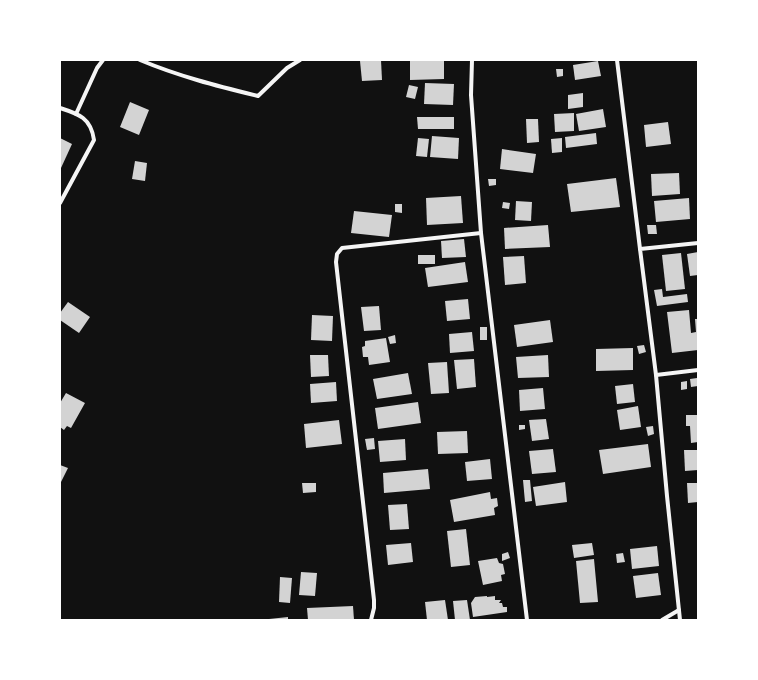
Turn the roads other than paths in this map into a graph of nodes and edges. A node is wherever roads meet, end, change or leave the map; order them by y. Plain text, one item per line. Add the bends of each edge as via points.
1 (103, 60) edge
2 (140, 60) edge
3 (300, 60) edge
4 (472, 60) edge
5 (617, 60) edge
6 (60, 108) edge
7 (76, 114) junction
8 (60, 203) edge
9 (480, 233) junction
10 (698, 243) edge
11 (640, 250) junction
12 (698, 370) edge
13 (656, 375) junction
14 (679, 610) junction
15 (371, 620) edge
16 (527, 620) edge
17 (662, 620) edge
18 (680, 620) edge

1 - 7 street
2 - 3 street via 211,85 258,96 287,68
4 - 9 street via 471,95
5 - 11 street
6 - 7 street
7 - 8 street via 82,116 93,130 94,140
9 - 15 street via 342,248 338,254 336,262 374,600
9 - 16 street
10 - 11 street
11 - 13 street
12 - 13 street
13 - 14 street
14 - 17 street
14 - 18 street

